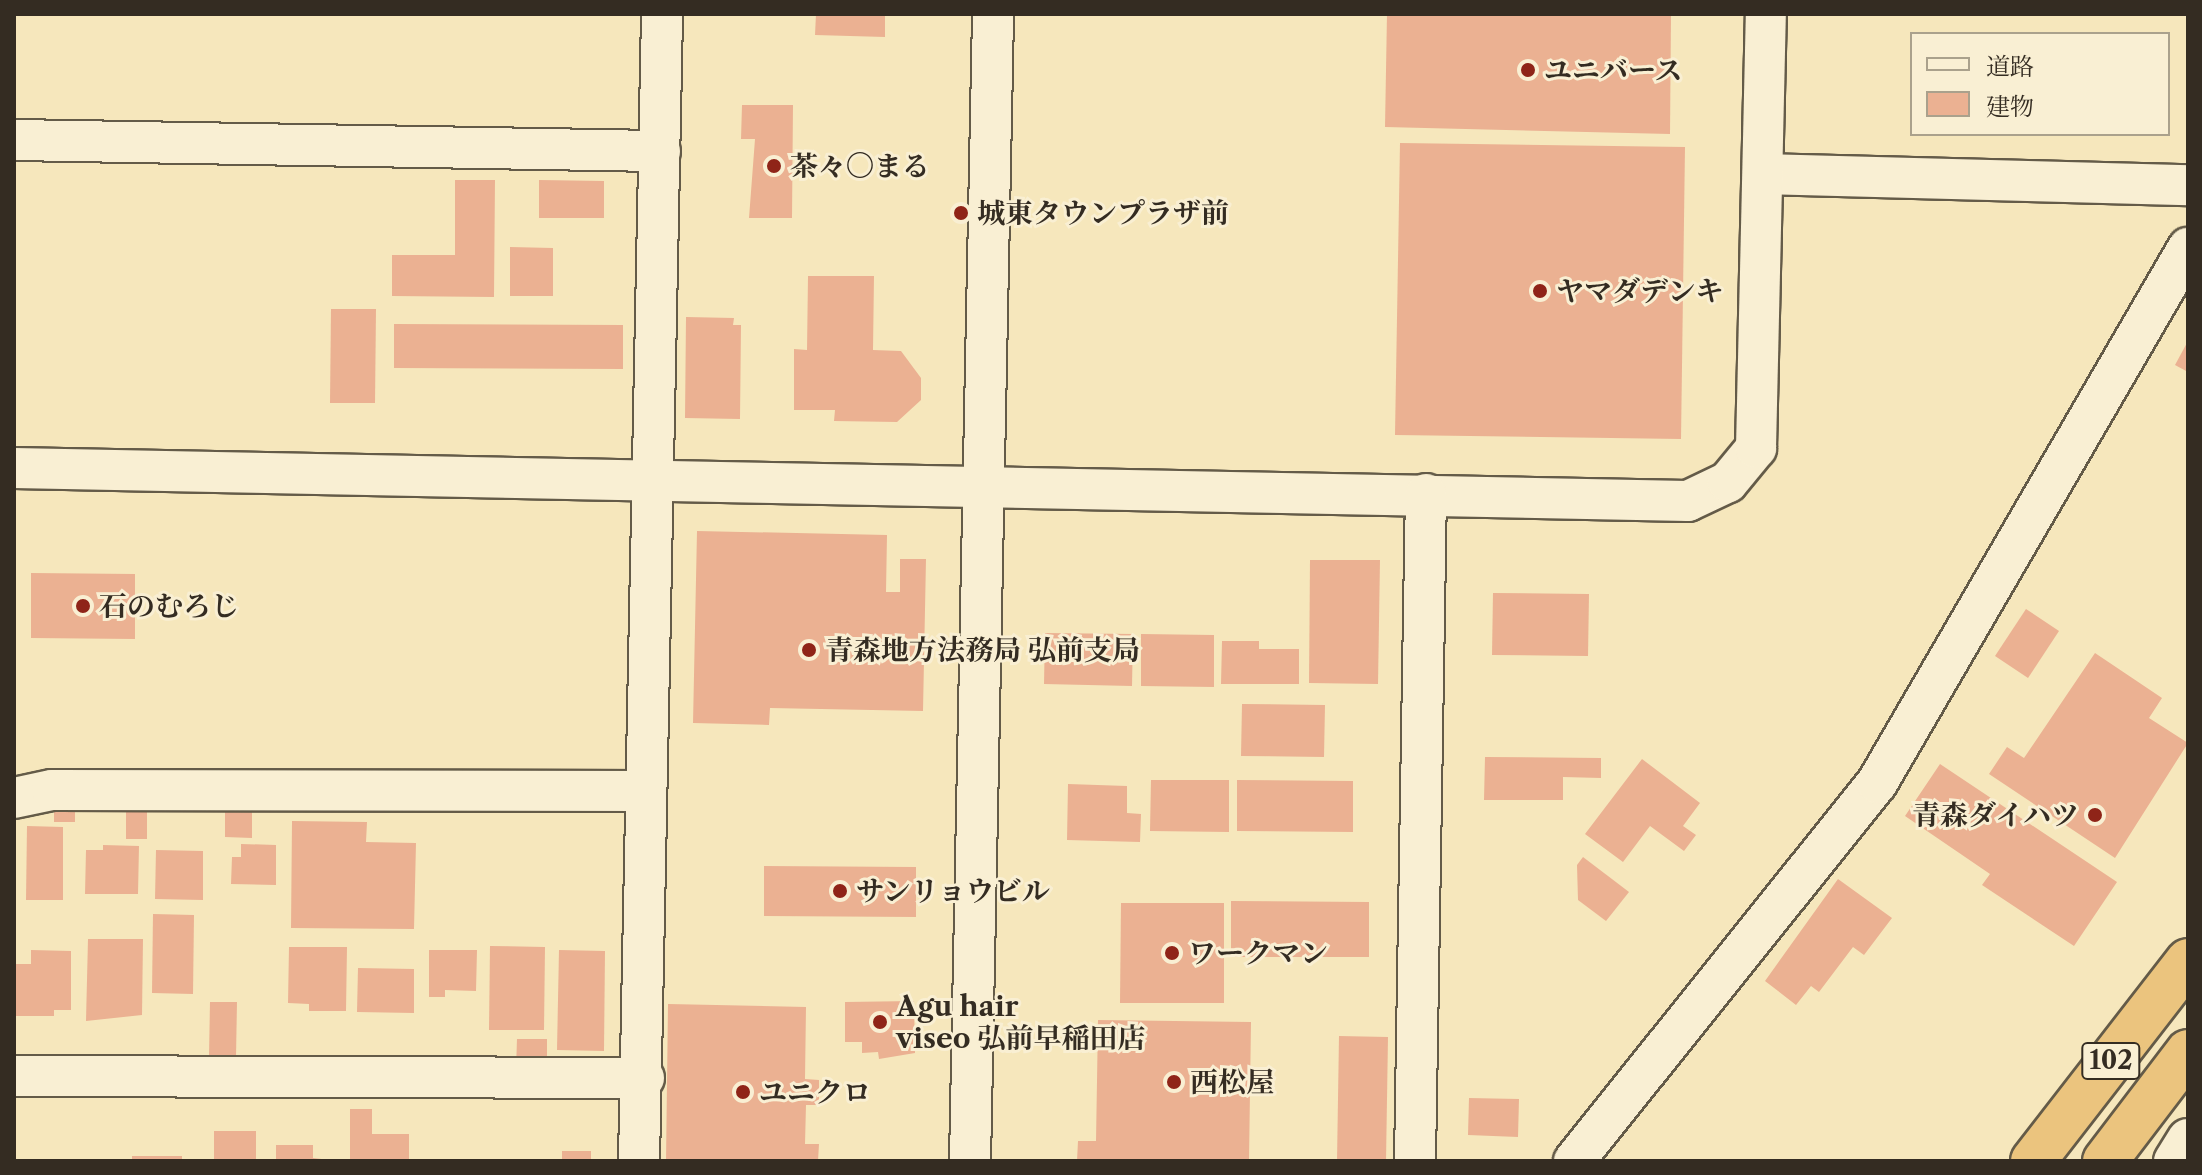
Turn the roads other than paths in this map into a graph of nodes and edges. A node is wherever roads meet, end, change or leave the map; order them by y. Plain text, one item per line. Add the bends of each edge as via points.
1 (662, 14) edge
2 (993, 14) edge
3 (1766, 14) edge
4 (14, 140) edge
5 (660, 151) junction
6 (1763, 174) junction
7 (2188, 185) edge
8 (2188, 248) edge
9 (14, 468) edge
10 (655, 479) junction
11 (983, 486) junction
12 (1426, 494) junction
13 (643, 791) junction
14 (14, 798) edge
15 (2188, 961) edge
16 (2188, 1052) edge
17 (14, 1076) edge
18 (644, 1078) junction
19 (2188, 1139) edge
20 (639, 1161) edge
21 (970, 1161) edge
22 (1415, 1161) edge
23 (1574, 1161) edge
24 (2033, 1161) edge
25 (2105, 1161) edge
26 (2174, 1161) edge

1 - 5 street
2 - 11 street
3 - 6 street
4 - 5 street
5 - 10 street
6 - 7 street
6 - 12 street via 1756,448 1728,482 1688,501
8 - 23 street via 1877,783
9 - 10 street
10 - 11 street
10 - 13 street
11 - 12 street
11 - 21 street
12 - 22 street
13 - 14 street via 52,790
13 - 18 street
15 - 24 highway, 102
16 - 25 highway, 102
17 - 18 street
18 - 20 street
19 - 26 street

